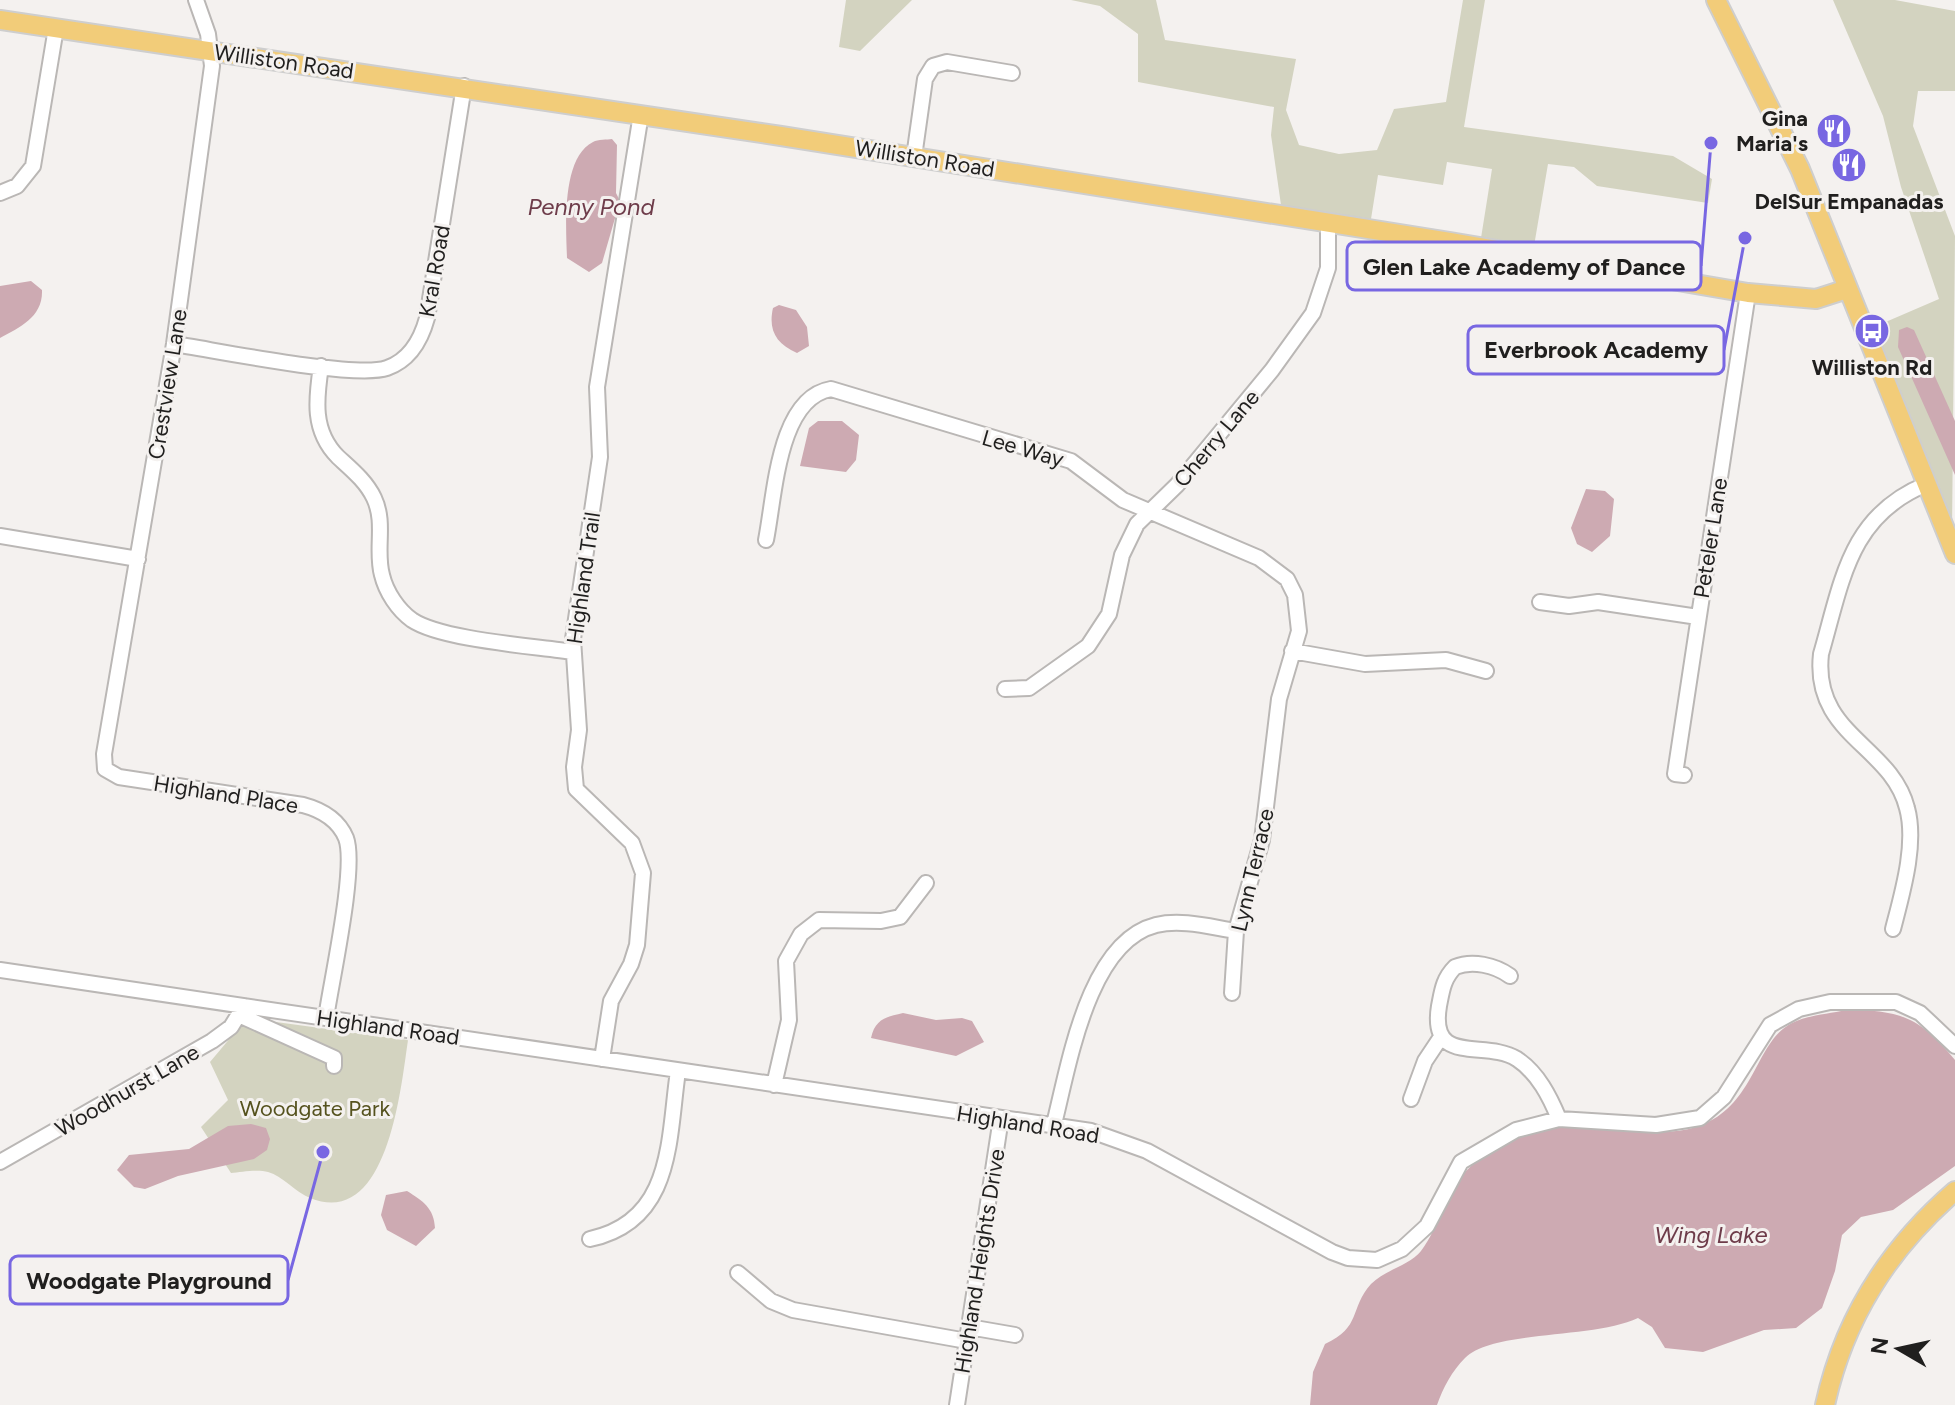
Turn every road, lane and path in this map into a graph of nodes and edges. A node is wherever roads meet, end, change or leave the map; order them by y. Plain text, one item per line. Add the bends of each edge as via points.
1 (196, 0) edge
2 (1716, 0) edge
3 (1726, 9) edge
4 (0, 20) edge
5 (56, 28) junction
6 (210, 50) junction
7 (1012, 73) dead end
8 (464, 86) junction
9 (641, 114) junction
10 (914, 157) junction
11 (0, 193) edge
12 (1328, 224) junction
13 (1847, 289) junction
14 (1748, 293) junction
15 (174, 344) junction
16 (321, 366) junction
17 (1927, 484) junction
18 (1150, 510) junction
19 (0, 536) edge
20 (766, 540) dead end
21 (1955, 554) edge
22 (138, 559) junction
23 (1540, 602) dead end
24 (1698, 617) junction
25 (1292, 651) junction
26 (573, 652) junction
27 (1486, 671) dead end
28 (1005, 689) dead end
29 (1279, 699) joint
30 (105, 769) joint
31 (1684, 775) dead end
32 (926, 883) dead end
33 (1893, 929) dead end
34 (1236, 931) junction
35 (0, 970) edge
36 (1510, 976) dead end
37 (1232, 993) dead end
38 (242, 1011) junction
39 (326, 1018) junction
40 (1441, 1037) junction
41 (1955, 1046) edge
42 (602, 1059) junction
43 (334, 1066) dead end
44 (678, 1071) junction
45 (774, 1085) junction
46 (1411, 1099) dead end
47 (1001, 1118) junction
48 (1559, 1119) junction
49 (1054, 1124) junction
50 (0, 1162) edge
51 (1955, 1191) edge
52 (590, 1239) dead end
53 (738, 1273) dead end
54 (968, 1334) junction
55 (1015, 1335) dead end
56 (957, 1405) edge
57 (1825, 1405) edge

1 - 6 street, Crestview Lane
2 - 3 main road
3 - 13 main road via 1795,156
4 - 5 main road, Williston Road
5 - 6 main road, Williston Road
5 - 11 street via 33,166 17,186
6 - 8 main road, Williston Road
6 - 15 street, Crestview Lane
7 - 10 street via 947,62 933,66 925,79
8 - 9 main road, Williston Road
8 - 16 street, Kral Road via 423,335 414,349 386,369
9 - 10 main road, Williston Road
9 - 26 street, Highland Trail via 597,387 600,457
10 - 12 main road, Williston Road
12 - 14 main road, Williston Road
12 - 18 street, Cherry Lane via 1328,268 1300,334 1177,485
13 - 14 main road, Williston Road via 1816,299
13 - 17 main road
14 - 24 street, Peteler Lane
15 - 16 street, Kral Road
15 - 22 street, Crestview Lane
16 - 26 street via 318,421 330,447 374,498 379,563 400,609 445,632
17 - 21 main road
17 - 33 street via 1879,513 1856,545 1819,671 1828,707 1889,776 1907,808 1909,844
18 - 20 street, Lee Way via 1123,500 1060,457 831,389 810,396 790,426
18 - 25 street, Lee Way via 1259,558 1287,579 1299,613
18 - 28 street, Cherry Lane via 1128,542 1115,600 1088,646 1029,688
19 - 22 street
22 - 30 street, Crestview Lane
23 - 24 street via 1598,602
24 - 31 street, Peteler Lane via 1675,774
25 - 27 street via 1382,665 1446,660
25 - 29 street, Lee Way
26 - 42 street, Highland Trail via 579,730 576,789 632,843 643,873 637,945 611,1001
29 - 34 street, Lynn Terrace via 1262,840
30 - 39 street, Highland Place via 119,777 303,805 339,825 350,852
32 - 45 street via 900,917 819,920 801,934 786,961 789,1020
34 - 37 street, Lynn Terrace
34 - 49 street via 1170,923 1142,930 1119,947 1101,975 1080,1028
35 - 38 street, Highland Road
36 - 40 street via 1495,967 1455,967 1442,985 1437,1022
38 - 39 street, Highland Road
38 - 43 street via 334,1058
38 - 50 street, Woodhurst Lane via 212,1041
39 - 42 street, Highland Road
40 - 46 street via 1430,1050
40 - 48 street via 1453,1046 1519,1061 1535,1076
41 - 48 street, Highland Road via 1908,1006 1885,1000 1830,1002 1789,1013 1770,1025 1724,1097 1700,1118 1656,1125
42 - 44 street, Highland Road
44 - 45 street, Highland Road
44 - 52 street via 664,1166 651,1201 625,1227
45 - 47 street, Highland Road
47 - 49 street, Highland Road
47 - 54 street, Highland Heights Drive
48 - 49 street, Highland Road via 1516,1130 1471,1154 1452,1174 1416,1238 1391,1256 1361,1260 1332,1252 1147,1151
51 - 57 main road via 1905,1238 1882,1269 1846,1335
53 - 54 street via 771,1301 793,1310
54 - 55 street
54 - 56 street, Highland Heights Drive

